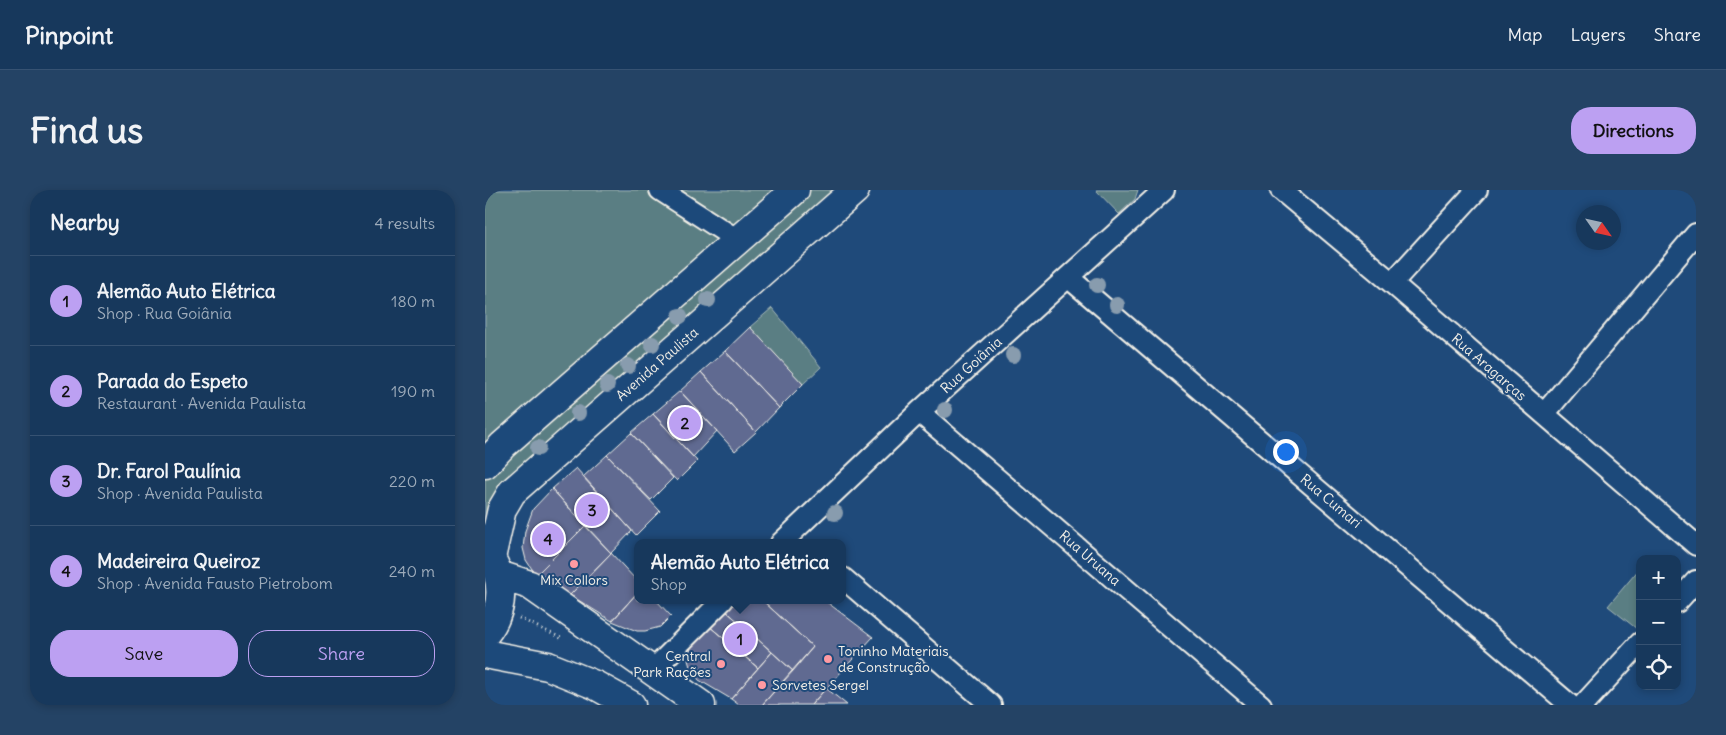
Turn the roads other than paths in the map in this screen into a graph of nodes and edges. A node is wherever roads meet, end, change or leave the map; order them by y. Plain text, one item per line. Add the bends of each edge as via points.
1 (660, 190) edge
2 (795, 190) edge
3 (855, 190) edge
4 (1164, 190) edge
5 (1281, 190) edge
6 (1477, 190) edge
7 (1696, 234) edge
8 (739, 241) junction
9 (1069, 278) junction
10 (1393, 283) junction
11 (919, 412) junction
12 (1544, 414) junction
13 (485, 464) edge
14 (792, 539) edge
15 (1696, 545) edge
16 (491, 561) edge
17 (846, 581) edge
18 (1696, 581) edge
19 (1679, 600) edge
20 (719, 604) edge
21 (485, 634) edge
22 (1638, 645) edge
23 (485, 654) edge
24 (653, 670) junction
25 (631, 705) edge
26 (701, 705) edge
27 (991, 705) edge
28 (1261, 705) edge
29 (1570, 705) edge
30 (1583, 705) edge

1 - 8 street
2 - 8 main road
3 - 16 main road, Avenida Paulista via 512,492 501,508
4 - 9 street, Rua Goiânia
5 - 10 street, Rua Aragarças
6 - 10 street
7 - 12 street
8 - 13 main road
9 - 11 street, Rua Goiânia
9 - 29 street, Rua Cumari
10 - 12 street, Rua Aragarças
11 - 14 street, Rua Goiânia
11 - 28 street, Rua Uruana
12 - 15 street, Rua Aragarças
16 - 21 main road, Avenida Paulista via 501,592 499,609
16 - 24 main road
17 - 27 street
18 - 19 street
20 - 24 street
22 - 30 street
23 - 25 main road via 547,666 595,685
24 - 26 main road

